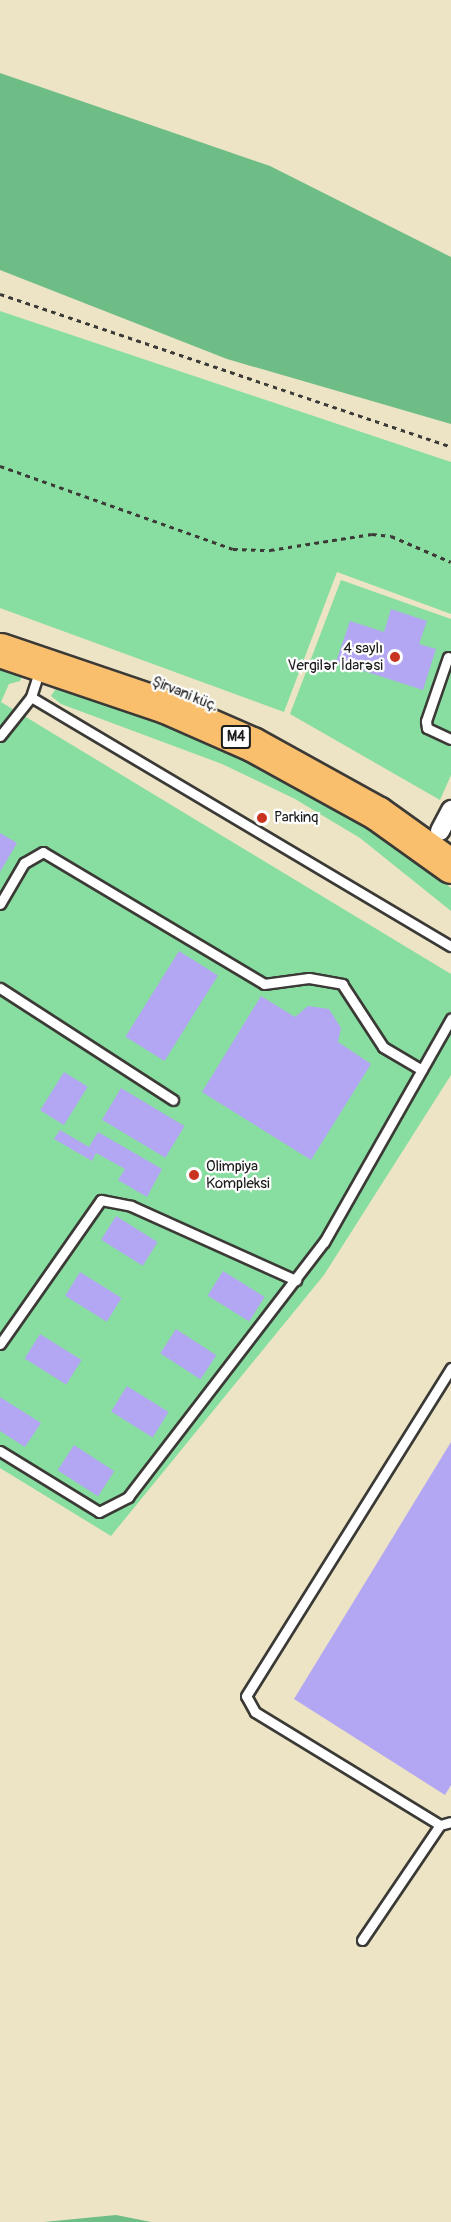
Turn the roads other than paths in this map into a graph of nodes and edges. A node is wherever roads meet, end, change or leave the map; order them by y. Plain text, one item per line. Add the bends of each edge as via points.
1 (0, 629) edge
2 (0, 650) edge
3 (448, 657) dead end
4 (41, 664) junction
5 (31, 697) junction
6 (0, 736) edge
7 (451, 739) edge
8 (447, 826) edge
9 (451, 866) edge
10 (0, 904) edge
11 (451, 946) edge
12 (0, 988) edge
13 (451, 1018) edge
14 (422, 1070) junction
15 (173, 1100) dead end
16 (296, 1280) junction
17 (0, 1344) edge
18 (451, 1368) edge
19 (0, 1451) edge
20 (451, 1822) edge
21 (440, 1825) junction
22 (362, 1940) dead end

1 - 8 highway, Şirvani küç. / M4 via 207,702
2 - 4 highway, M4
3 - 7 lane via 426,721 427,728
4 - 5 lane
4 - 9 highway, M4 via 165,706 252,744 350,797
5 - 6 lane
5 - 11 lane
10 - 14 lane via 24,863 43,852 264,984 309,978 342,984 383,1047
12 - 15 lane
13 - 14 lane
14 - 16 lane via 324,1242
16 - 17 lane via 131,1206 101,1200
16 - 19 lane via 199,1411 116,1508 89,1508
18 - 21 lane via 246,1696 255,1712
20 - 21 lane
21 - 22 lane

